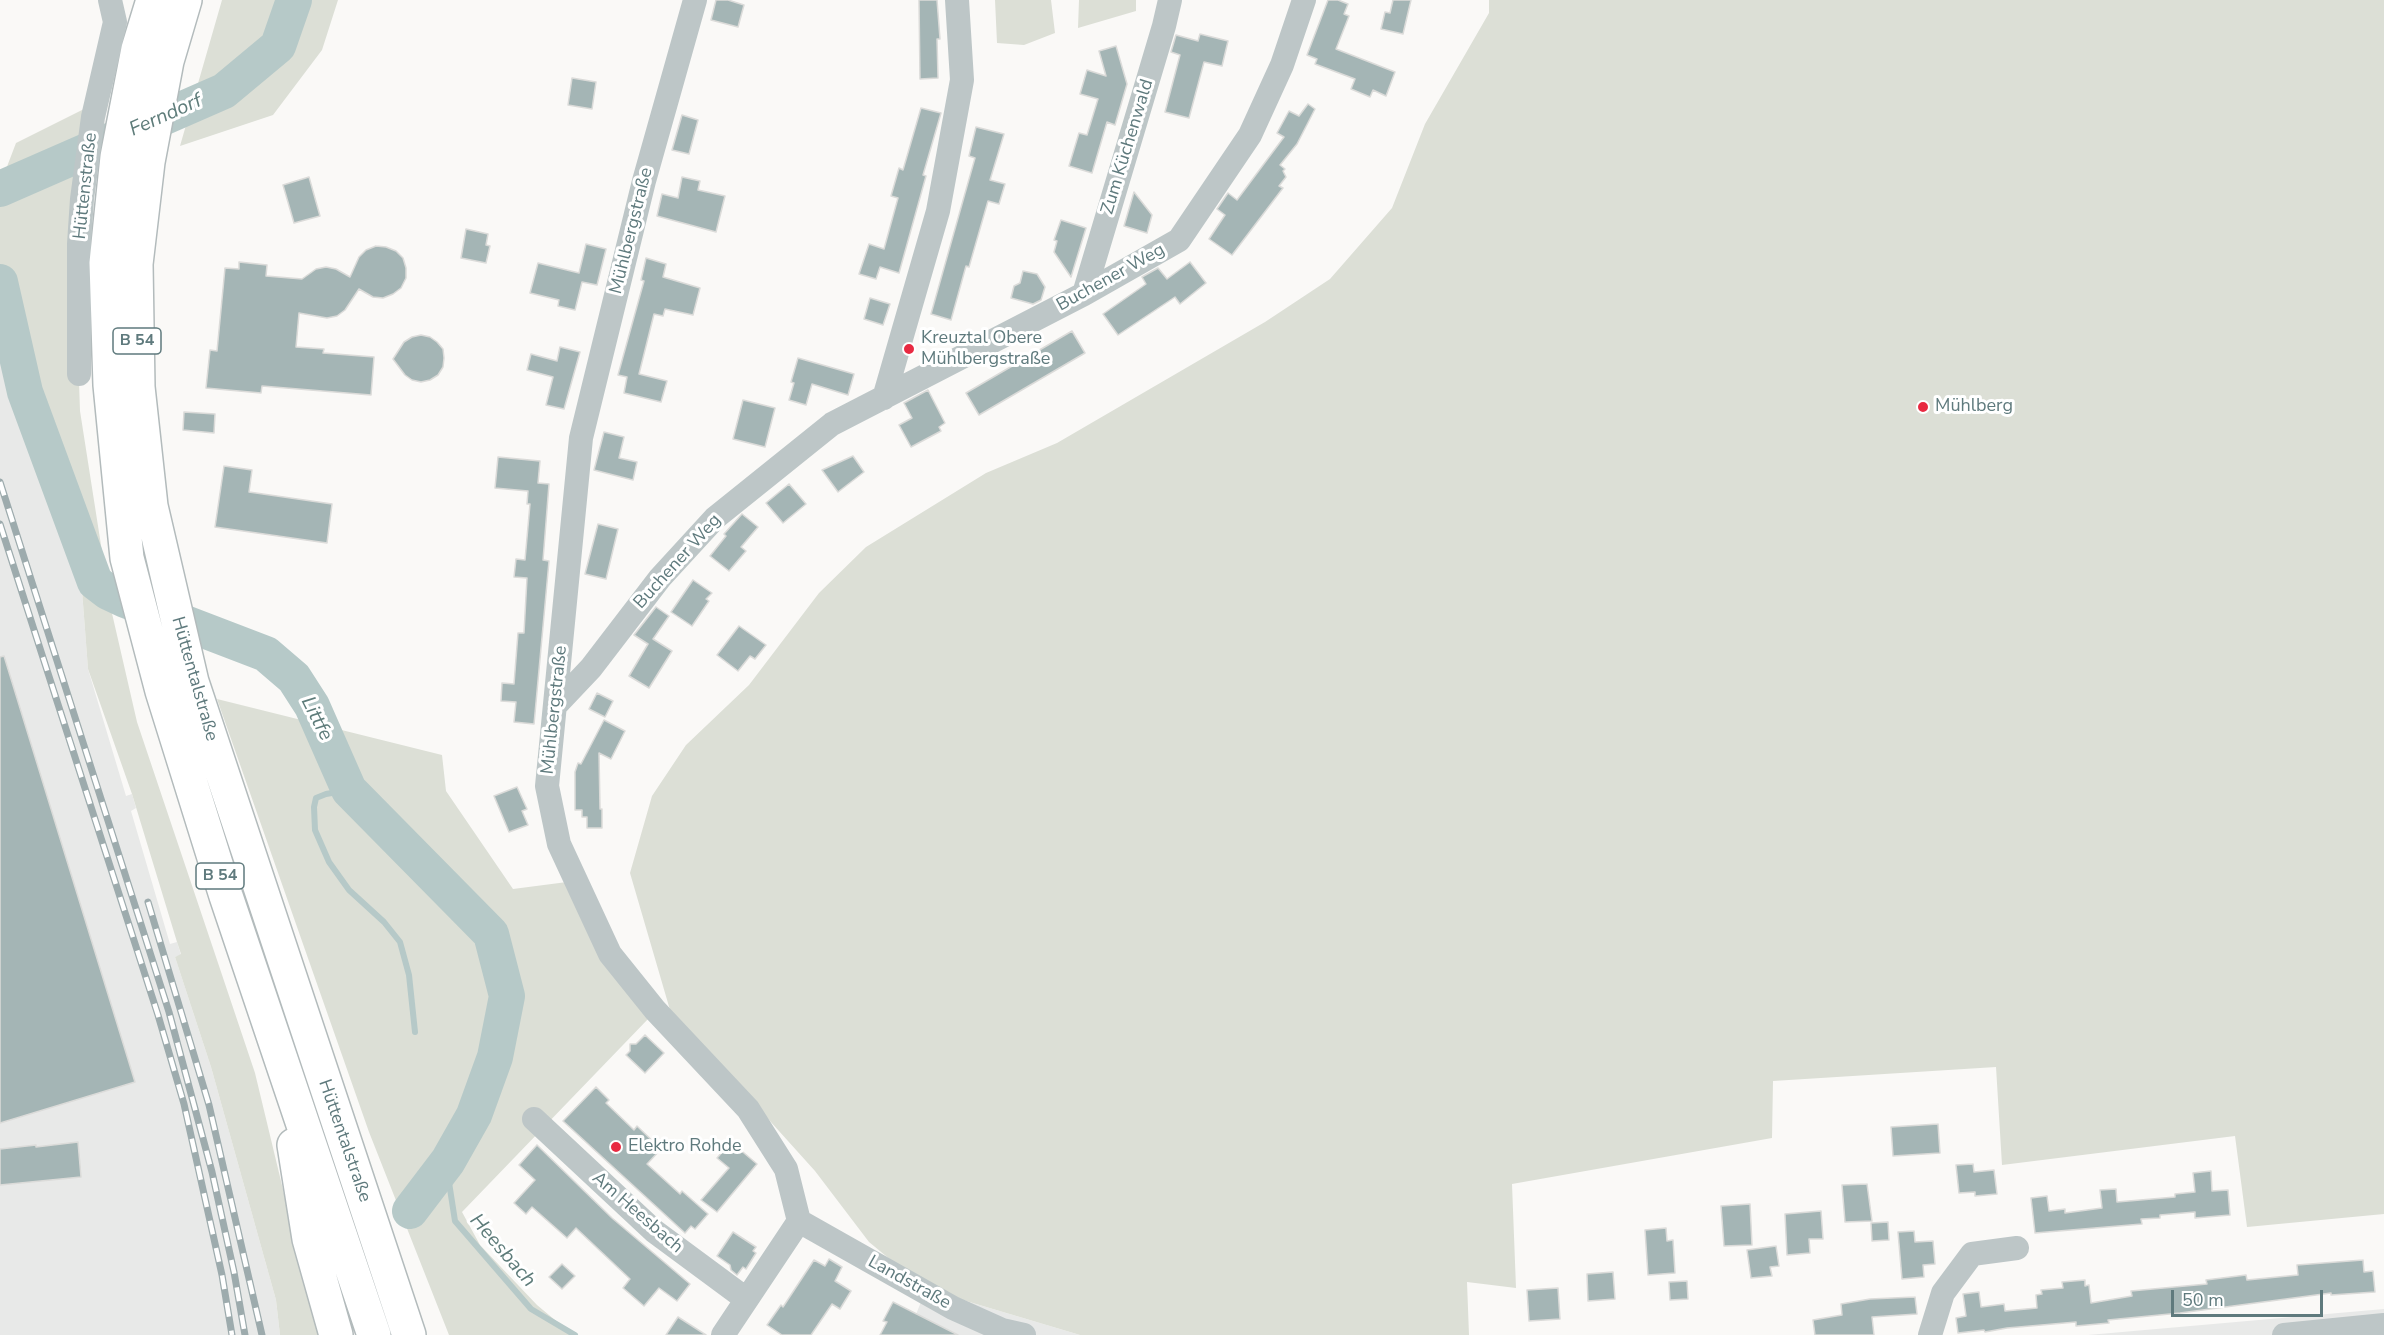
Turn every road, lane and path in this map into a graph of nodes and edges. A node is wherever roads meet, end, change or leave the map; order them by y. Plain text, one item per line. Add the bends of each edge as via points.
1 (110, 0) edge
2 (153, 0) edge
3 (185, 0) edge
4 (694, 0) edge
5 (957, 0) edge
6 (1170, 0) edge
7 (1304, 0) edge
8 (1084, 294) junction
9 (80, 374) dead end
10 (884, 398) junction
11 (177, 686) junction
12 (556, 705) junction
13 (281, 1060) junction
14 (534, 1119) dead end
15 (799, 1221) junction
16 (2017, 1248) dead end
17 (397, 1298) junction
18 (746, 1299) junction
19 (2384, 1325) edge
20 (336, 1335) edge
21 (374, 1335) edge
22 (409, 1335) edge
23 (424, 1335) edge
24 (723, 1335) edge
25 (1024, 1335) edge
26 (1930, 1335) edge
27 (2284, 1335) edge

1 - 9 street, Hüttenstraße via 115,22 93,117 82,199
2 - 11 highway, Hüttentalstraße / B 54 via 138,49 117,157 106,263 111,385 127,558
3 - 11 highway, Hüttentalstraße / B 54 via 167,61 148,162 136,264 138,387
4 - 12 street, Mühlbergstraße via 644,181 581,438
5 - 10 street via 962,80 938,212
6 - 8 street, Zum Küchenwald
7 - 8 street, Buchener Weg via 1282,65 1250,135 1179,240
8 - 10 street, Buchener Weg
10 - 12 street, Buchener Weg via 832,424 715,518 660,578 591,668
11 - 13 highway, Hüttentalstraße / B 54 via 226,896
11 - 17 highway, Hüttentalstraße / B 54
12 - 15 street, Mühlbergstraße via 547,786 559,844 610,954 748,1109 786,1169
13 - 20 highway via 309,1239
13 - 21 highway, Hüttentalstraße / B 54
14 - 18 street, Am Heesbach via 654,1231
15 - 18 street
15 - 25 street, Landstraße via 953,1308 1002,1330
16 - 26 street via 1972,1254 1943,1293
17 - 22 highway, Hüttentalstraße / B 54
17 - 23 highway
18 - 24 street
19 - 27 street

